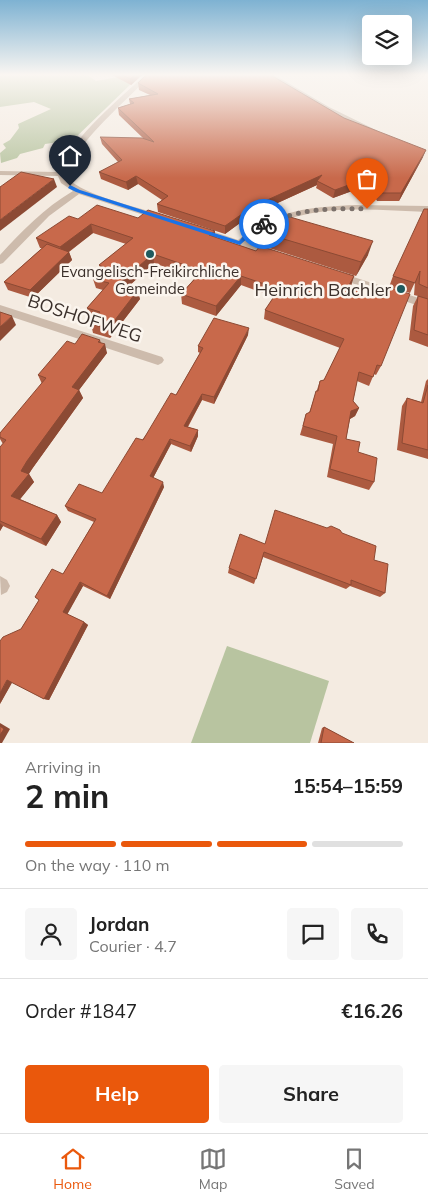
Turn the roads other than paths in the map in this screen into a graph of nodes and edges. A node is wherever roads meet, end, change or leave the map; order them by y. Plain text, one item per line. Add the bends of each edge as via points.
1 (112, 109) edge
2 (328, 109) edge
3 (379, 133) edge
4 (0, 173) edge
5 (62, 174) junction
6 (78, 191) junction
7 (428, 209) edge
8 (166, 219) edge
9 (194, 228) edge
10 (240, 243) junction
11 (287, 259) edge
12 (0, 261) edge
13 (325, 271) edge
14 (428, 304) edge
15 (0, 309) edge
16 (158, 360) dead end

1 - 5 street via 95,125 65,164
2 - 3 street
4 - 5 street
5 - 6 street via 64,180
6 - 8 street
6 - 12 street via 45,213
7 - 10 street via 323,208 305,211 265,224 249,233
9 - 10 street
10 - 11 street
13 - 14 street
15 - 16 street, BOSHOFWEG

